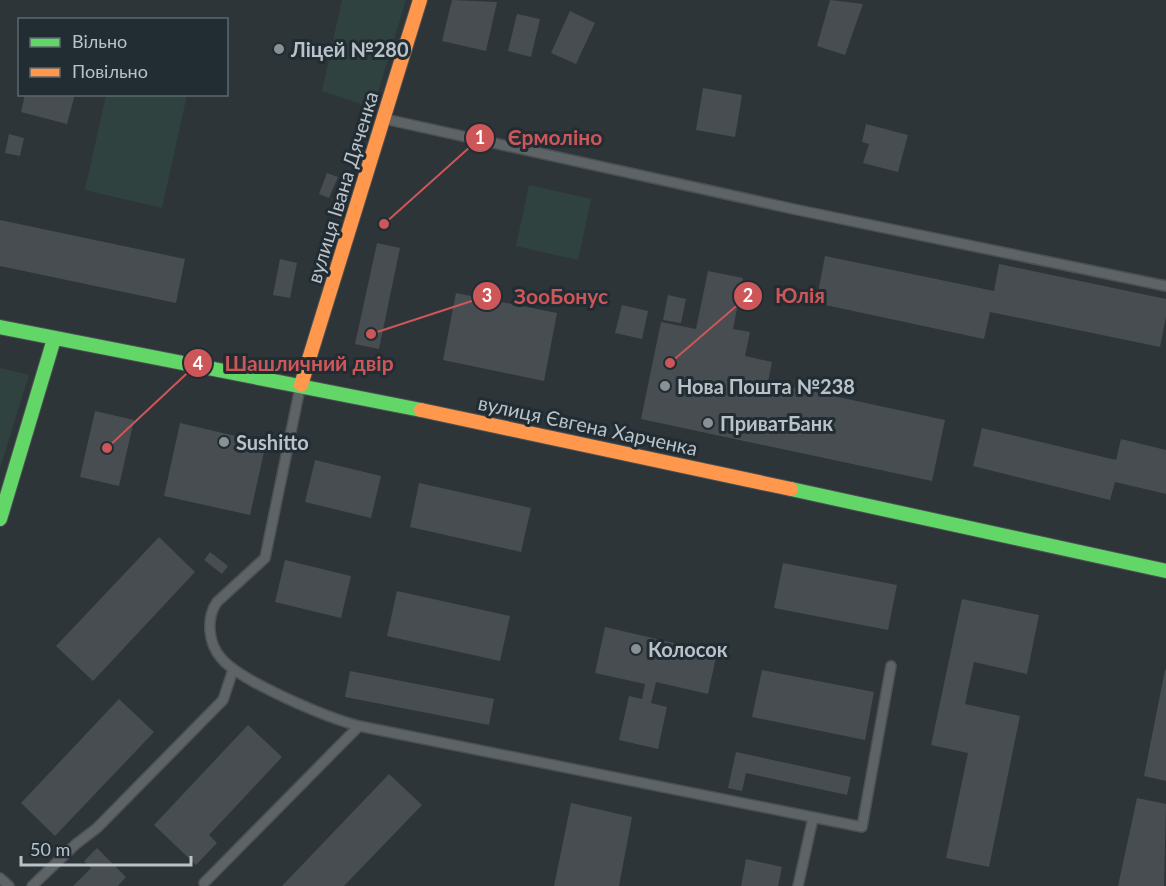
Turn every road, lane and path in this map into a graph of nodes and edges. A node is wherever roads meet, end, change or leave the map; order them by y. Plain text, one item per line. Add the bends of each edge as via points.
1 (420, 0) edge
2 (383, 119) junction
3 (1166, 286) edge
4 (0, 327) edge
5 (54, 339) junction
6 (301, 385) junction
7 (0, 519) edge
8 (1166, 572) edge
9 (891, 666) dead end
10 (233, 670) junction
11 (359, 726) junction
12 (813, 818) junction
13 (0, 878) edge
14 (204, 883) dead end
15 (9, 886) edge
16 (32, 886) edge
17 (798, 886) edge

1 - 2 main road, вулиця Івана Дяченка
2 - 3 lane
2 - 6 main road, вулиця Івана Дяченка
4 - 5 main road, вулиця Євгена Харченка
5 - 6 main road, вулиця Євгена Харченка
5 - 7 main road
6 - 8 main road, вулиця Євгена Харченка
6 - 10 lane via 265,558 212,610 212,642
9 - 12 lane via 861,827
10 - 11 lane via 325,717
10 - 16 lane via 224,700 97,828
11 - 12 lane
11 - 14 lane
12 - 17 lane
13 - 15 lane

